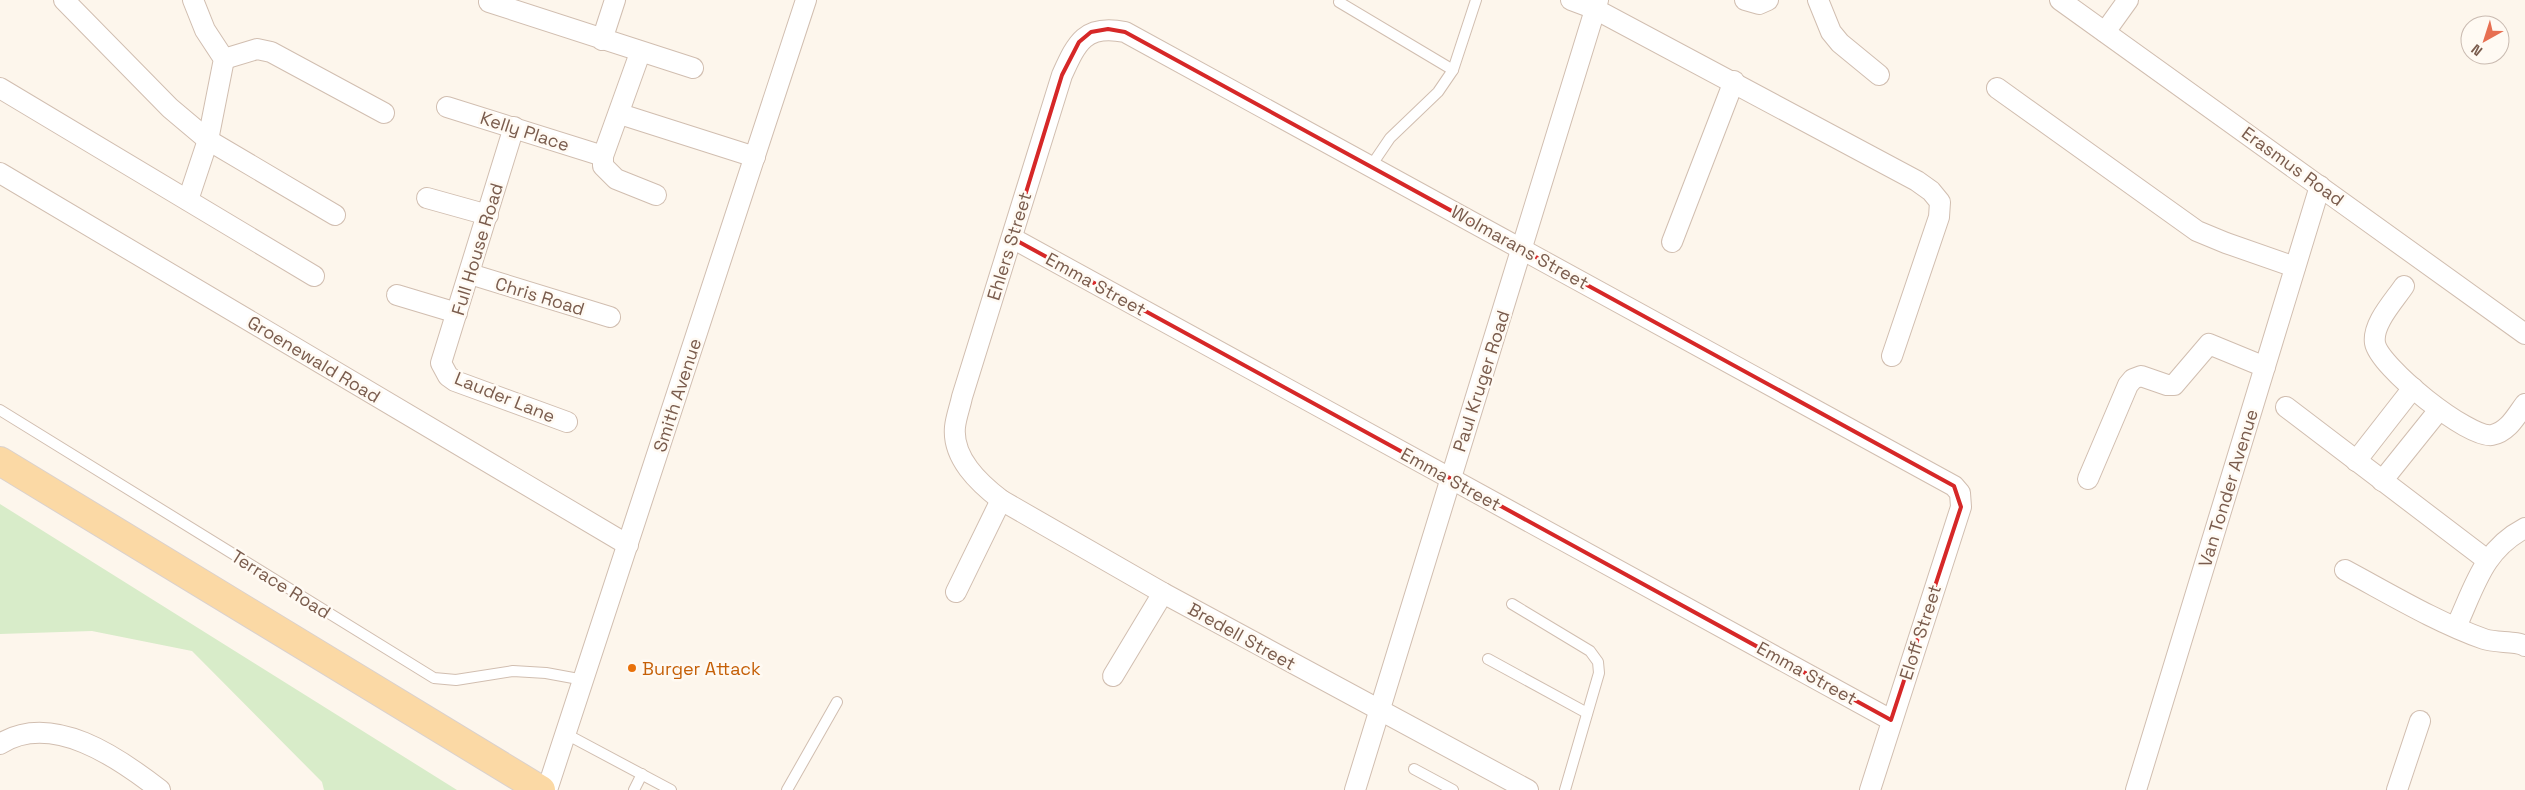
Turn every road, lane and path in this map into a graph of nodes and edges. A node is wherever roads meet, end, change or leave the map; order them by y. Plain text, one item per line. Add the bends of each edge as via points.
1 (64, 0) edge
2 (193, 0) edge
3 (615, 0) edge
4 (806, 0) edge
5 (1476, 0) edge
6 (1572, 0) edge
7 (1745, 0) edge
8 (1768, 0) edge
9 (1818, 0) edge
10 (2060, 0) edge
11 (2128, 0) edge
12 (1339, 2) dead end
13 (498, 3) edge
14 (1597, 4) edge
15 (1091, 32) joint
16 (2105, 32) junction
17 (602, 40) junction
18 (640, 53) junction
19 (224, 59) junction
20 (693, 68) dead end
21 (1453, 70) junction
22 (1879, 75) dead end
23 (1734, 81) junction
24 (0, 88) edge
25 (1997, 88) dead end
26 (447, 107) dead end
27 (384, 113) dead end
28 (620, 114) junction
29 (514, 127) junction
30 (208, 140) junction
31 (603, 156) junction
32 (755, 157) junction
33 (1371, 166) junction
34 (0, 173) edge
35 (2320, 186) junction
36 (656, 195) dead end
37 (426, 198) dead end
38 (188, 200) junction
39 (335, 215) dead end
40 (488, 215) junction
41 (1012, 238) junction
42 (1672, 242) dead end
43 (1523, 248) junction
44 (2295, 267) junction
45 (470, 274) junction
46 (314, 276) dead end
47 (2404, 286) dead end
48 (397, 294) dead end
49 (457, 313) junction
50 (610, 318) dead end
51 (2525, 334) edge
52 (1892, 356) dead end
53 (2265, 367) junction
54 (444, 370) joint
55 (2413, 388) junction
56 (2525, 404) edge
57 (2286, 407) dead end
58 (0, 410) edge
59 (2439, 410) junction
60 (567, 422) dead end
61 (0, 461) edge
62 (2356, 461) junction
63 (967, 467) joint
64 (1450, 478) junction
65 (2088, 479) dead end
66 (1945, 480) joint
67 (2382, 481) junction
68 (1001, 500) junction
69 (2525, 528) edge
70 (628, 545) junction
71 (2487, 560) junction
72 (2345, 570) dead end
73 (956, 592) dead end
74 (1163, 592) junction
75 (1512, 604) dead end
76 (2456, 627) junction
77 (2524, 640) edge
78 (1488, 659) dead end
79 (1113, 676) dead end
80 (584, 680) junction
81 (837, 702) dead end
82 (1381, 711) junction
83 (1587, 713) junction
84 (1891, 720) junction
85 (2420, 721) dead end
86 (566, 734) junction
87 (0, 744) edge
88 (1414, 770) dead end
89 (642, 774) junction
90 (160, 790) edge
91 (541, 790) edge
92 (548, 790) edge
93 (634, 790) edge
94 (670, 790) edge
95 (787, 790) edge
96 (1355, 790) edge
97 (1453, 790) edge
98 (1528, 790) edge
99 (1566, 790) edge
100 (1870, 790) edge
101 (2136, 790) edge
102 (2398, 790) edge

1 - 30 street via 170,108
2 - 19 street via 205,30
3 - 17 street
4 - 32 street, Smith Avenue
5 - 21 lane
6 - 14 street
7 - 8 street via 1759,4
9 - 22 street via 1831,32
10 - 16 street, Erasmus Road
11 - 16 street
12 - 21 lane
13 - 17 street
14 - 23 street
14 - 43 street, Paul Kruger Road
15 - 33 street, Wolmarans Street via 1108,29 1125,32
15 - 41 street, Ehlers Street via 1079,42 1062,75
16 - 35 street, Erasmus Road
17 - 18 street
18 - 20 street
18 - 28 street
19 - 27 street via 257,49 271,52
19 - 30 street
21 - 33 lane via 1438,92 1390,138
23 - 42 street
23 - 52 street via 1917,181 1932,191 1940,202 1939,217
24 - 38 street
25 - 44 street via 2197,230 2219,241
26 - 29 street, Kelly Place
28 - 31 street
28 - 32 street
29 - 31 street, Kelly Place
29 - 40 street, Full House Road
30 - 38 street
30 - 39 street
31 - 36 street via 603,166 610,175
32 - 70 street, Smith Avenue
33 - 43 street, Wolmarans Street
34 - 70 street, Groenewald Road
35 - 44 street, Van Tonder Avenue
35 - 51 street, Erasmus Road
37 - 40 street
38 - 46 street
40 - 45 street, Full House Road
41 - 63 street, Ehlers Street via 955,428 957,447
41 - 64 street, Emma Street
43 - 64 street, Paul Kruger Road
43 - 66 street, Wolmarans Street
44 - 53 street, Van Tonder Avenue
45 - 49 street, Full House Road
45 - 50 street, Chris Road
47 - 55 street via 2383,318 2375,343 2382,357
48 - 49 street
49 - 54 street, Full House Road via 443,352 441,363
53 - 65 street via 2209,344 2174,385 2141,376 2133,379
53 - 101 street, Van Tonder Avenue
54 - 60 street, Lauder Lane via 455,381
55 - 59 street
55 - 62 street
56 - 59 street via 2505,430 2490,436
57 - 62 street
58 - 80 lane, Terrace Road via 434,678 456,680 513,671
59 - 67 street
61 - 91 main road
62 - 67 street
63 - 68 street, Bredell Street via 984,487
64 - 82 street, Paul Kruger Road
64 - 84 street, Emma Street
66 - 84 street, Eloff Street via 1960,493 1961,506
67 - 71 street
68 - 73 street
68 - 74 street, Bredell Street
69 - 71 street via 2511,535
70 - 80 street, Smith Avenue
71 - 76 street
72 - 76 street
74 - 79 street
74 - 82 street, Bredell Street
75 - 83 lane via 1590,651 1598,662 1599,673
76 - 77 street via 2502,644
78 - 83 lane
80 - 86 street, Smith Avenue
81 - 95 lane
82 - 96 street, Paul Kruger Road
82 - 98 street, Bredell Street
83 - 99 lane
84 - 100 street, Eloff Street
85 - 102 street
86 - 89 lane
86 - 92 street, Smith Avenue
87 - 90 street via 11,737 34,733 49,733 82,742 132,768
88 - 97 lane
89 - 93 lane
89 - 94 lane

